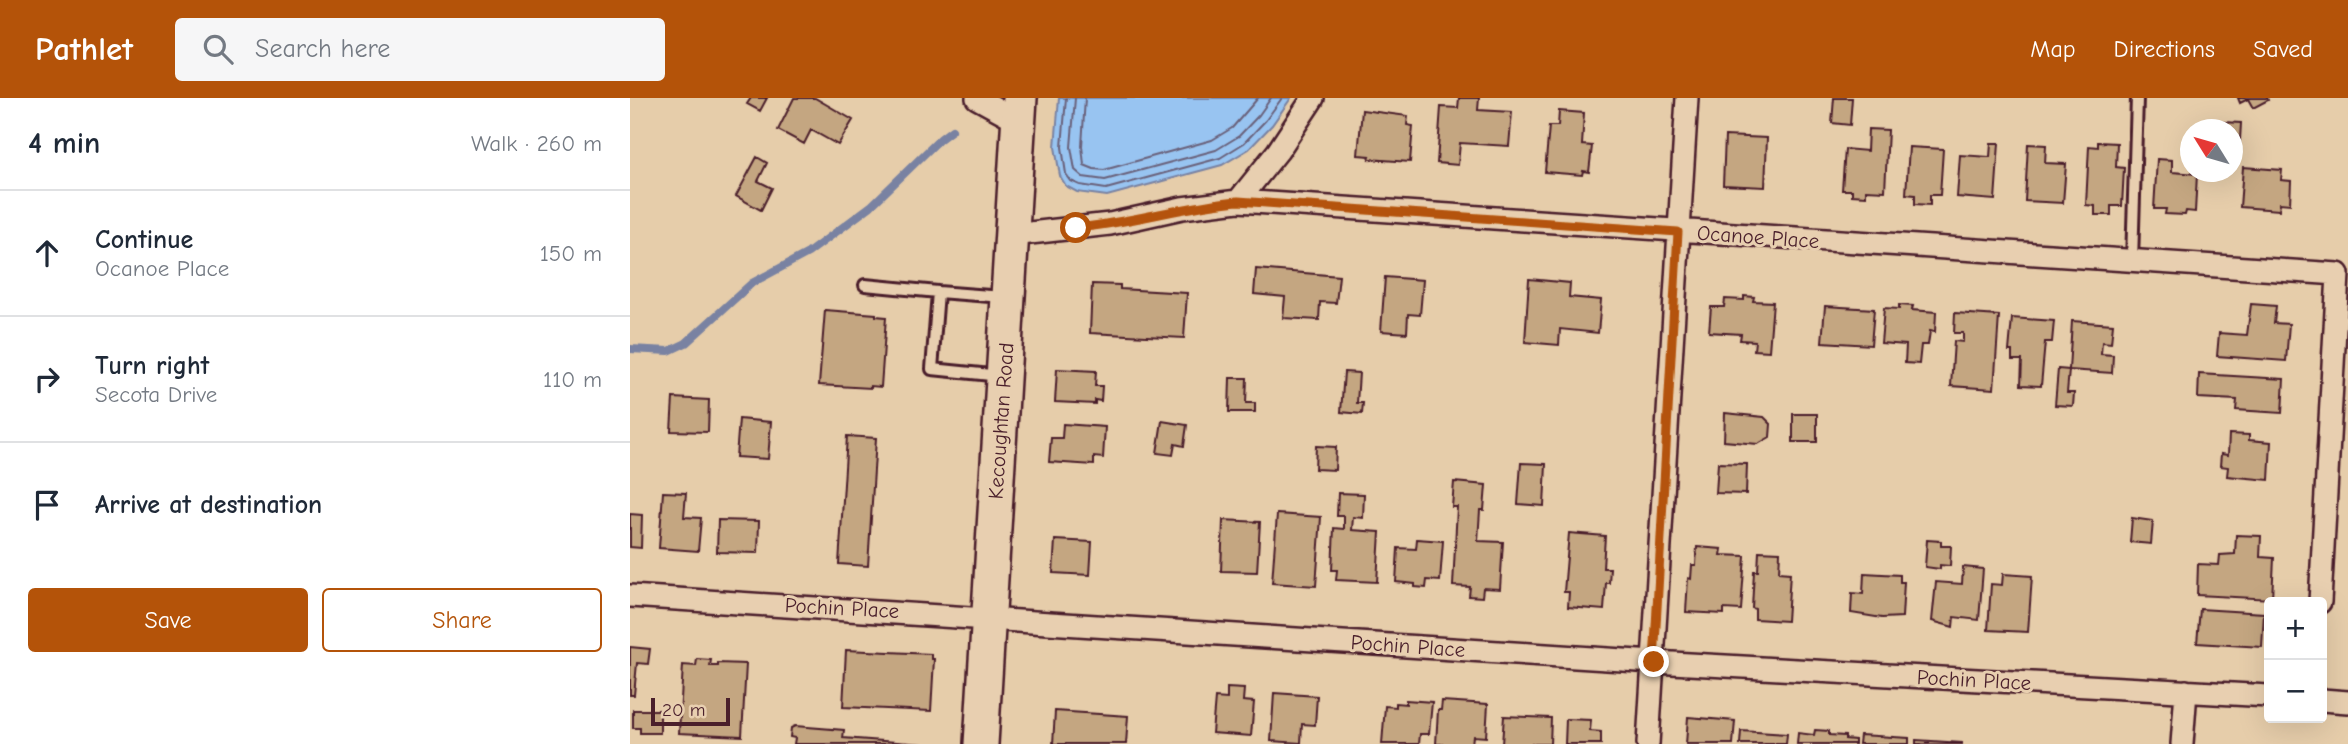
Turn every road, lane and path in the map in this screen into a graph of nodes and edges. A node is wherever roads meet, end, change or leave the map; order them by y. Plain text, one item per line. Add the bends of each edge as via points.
1 (977, 98) edge
2 (1313, 98) edge
3 (1687, 98) edge
4 (2137, 98) edge
5 (1019, 110) edge
6 (1238, 201) junction
7 (1678, 232) junction
8 (1012, 235) junction
9 (2132, 261) junction
10 (865, 285) dead end
11 (938, 292) junction
12 (1009, 297) junction
13 (1004, 376) junction
14 (630, 596) edge
15 (2320, 597) edge
16 (989, 617) junction
17 (1654, 662) junction
18 (2186, 691) junction
19 (2264, 696) edge
20 (2327, 700) edge
21 (2348, 702) edge
22 (981, 744) edge
23 (1648, 744) edge
24 (2182, 744) edge

1 - 5 street
2 - 6 street via 1279,151
3 - 7 street
4 - 9 lane
5 - 8 main road, Kecoughtan Road
6 - 7 street, Ocanoe Place
6 - 8 street, Ocanoe Place via 1110,225
7 - 9 street, Ocanoe Place
7 - 17 street
8 - 12 main road, Kecoughtan Road
9 - 15 street, Ocanoe Place via 2338,274
10 - 11 lane
11 - 12 lane
11 - 13 lane via 932,369
12 - 13 main road, Kecoughtan Road
13 - 16 main road, Kecoughtan Road
14 - 16 street, Pochin Place
16 - 17 street, Pochin Place
16 - 22 main road, Kecoughtan Road
17 - 18 street, Pochin Place
17 - 23 street
18 - 19 street, Pochin Place
18 - 24 street
20 - 21 street

